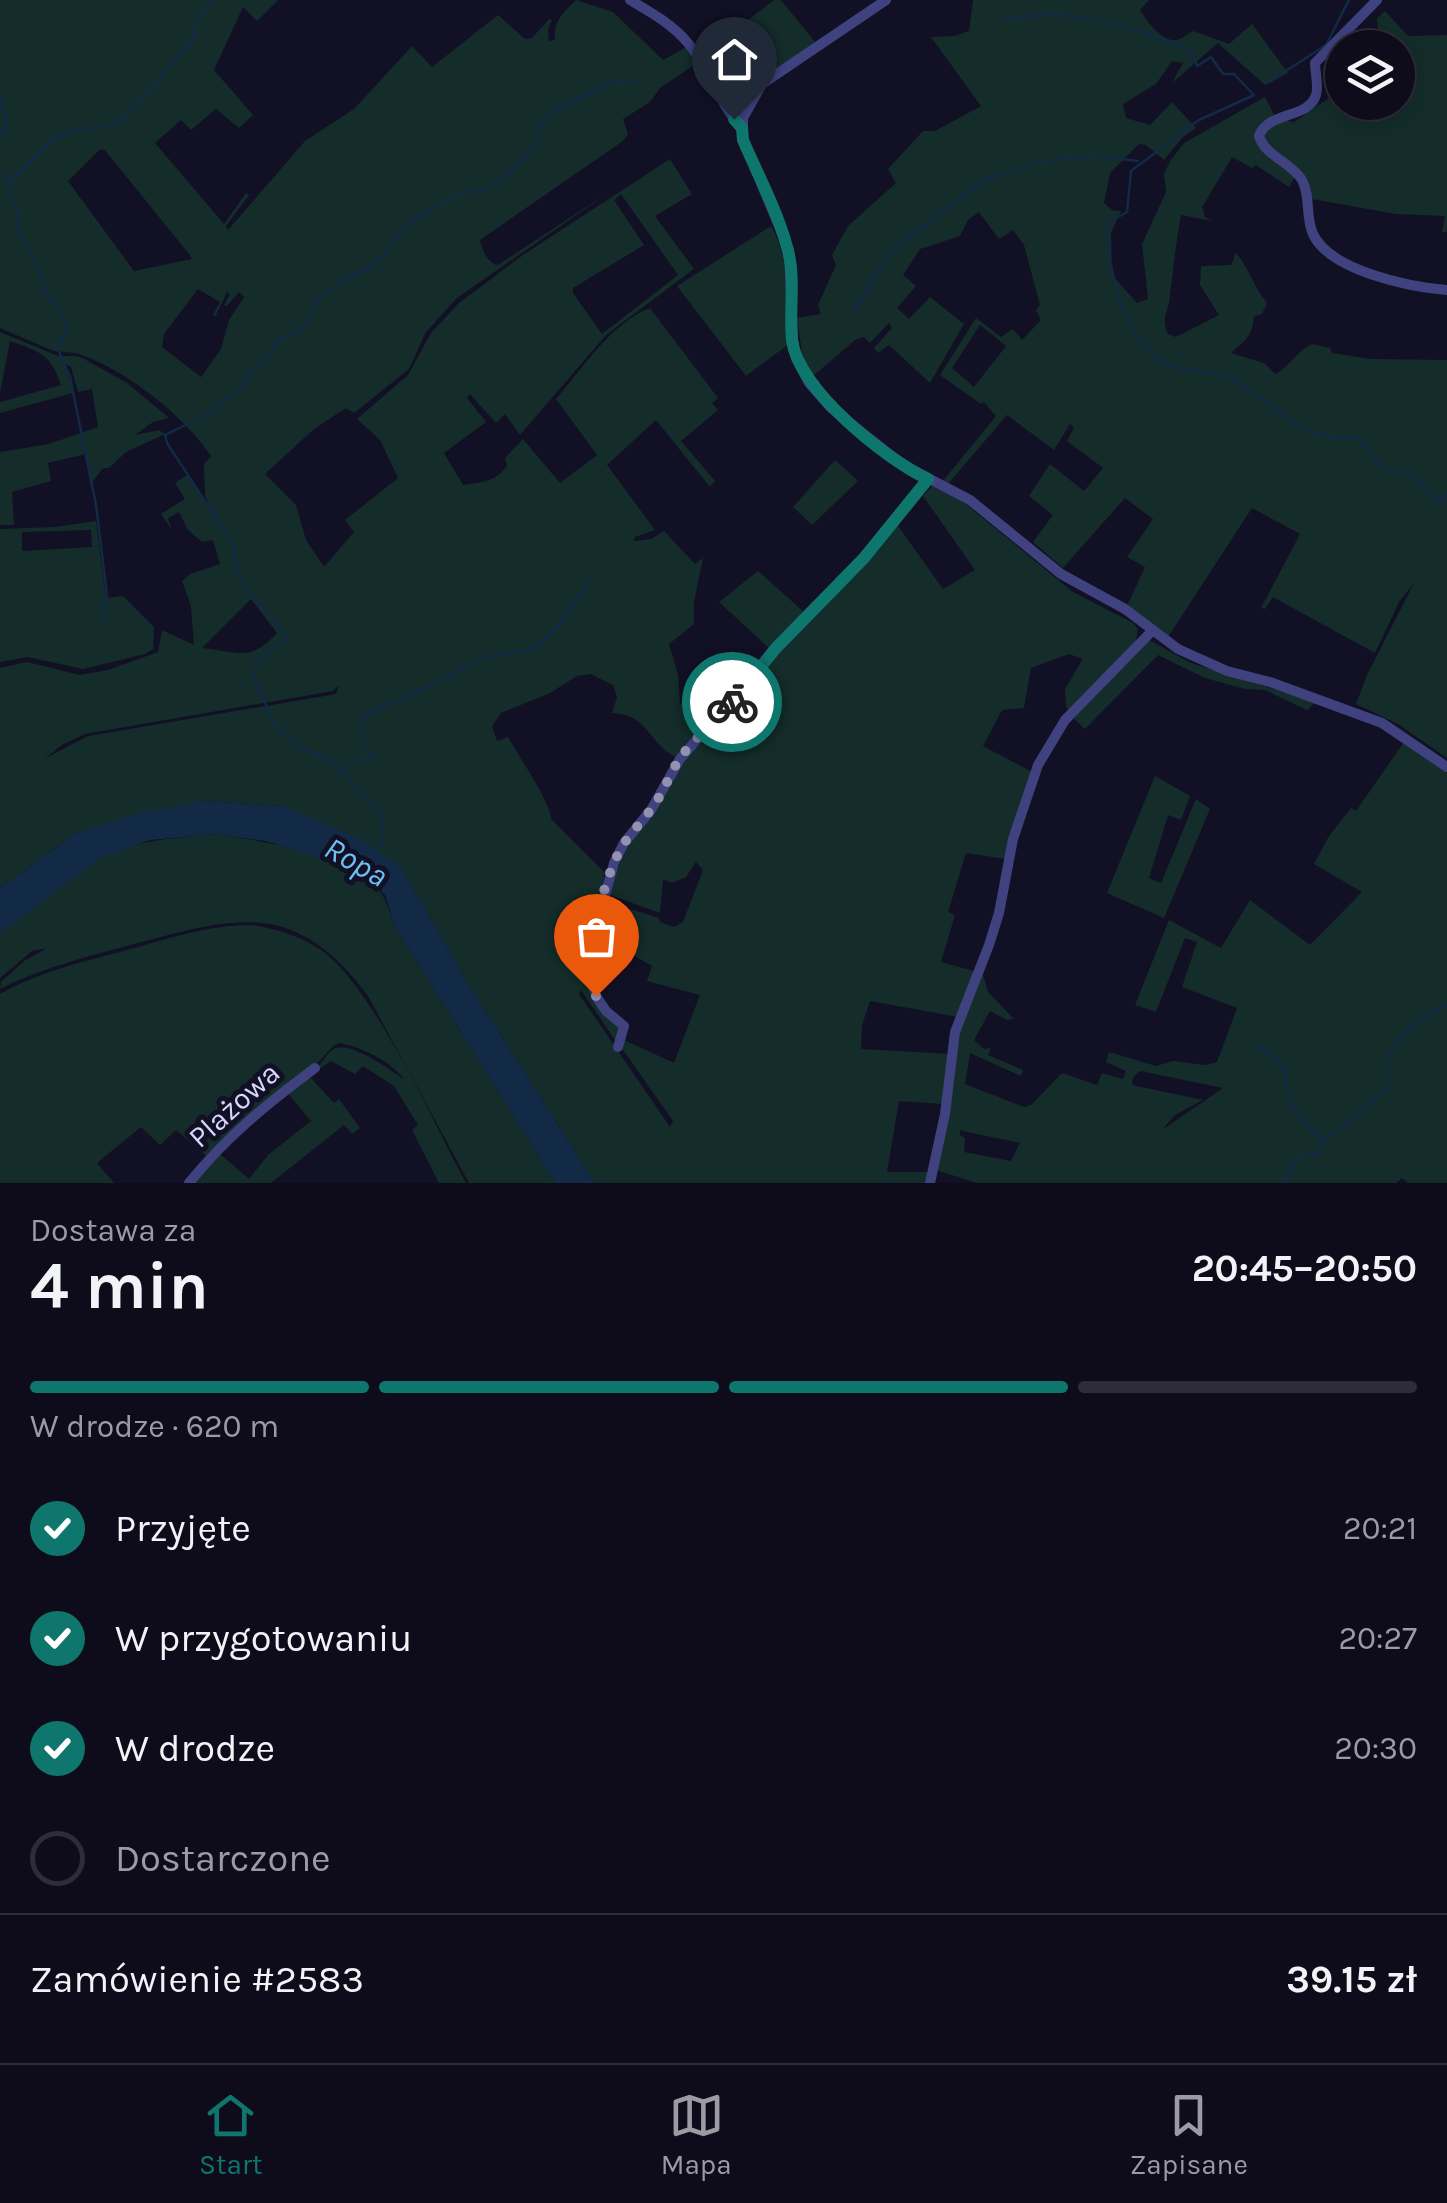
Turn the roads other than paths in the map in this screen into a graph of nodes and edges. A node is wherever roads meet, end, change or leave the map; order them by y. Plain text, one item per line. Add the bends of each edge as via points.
1 (630, 0) edge
2 (886, 0) edge
3 (1378, 0) edge
4 (742, 128) junction
5 (1447, 290) edge
6 (928, 479) junction
7 (1153, 630) junction
8 (1447, 767) edge
9 (618, 1048) dead end
10 (315, 1068) dead end
11 (189, 1183) edge
12 (930, 1183) edge

1 - 4 street via 689,44
2 - 4 street via 762,84
3 - 5 street via 1315,62 1312,103 1267,122 1259,136 1303,182 1312,233 1336,259
4 - 6 street via 788,250 792,340 809,383
6 - 7 street via 970,500 1061,574
6 - 9 street via 680,759 624,843 597,924 590,975 596,996 624,1026
7 - 8 street via 1200,661 1382,724
7 - 12 street via 1065,720 1038,765 989,946 955,1032
10 - 11 street, Plażowa via 230,1135

